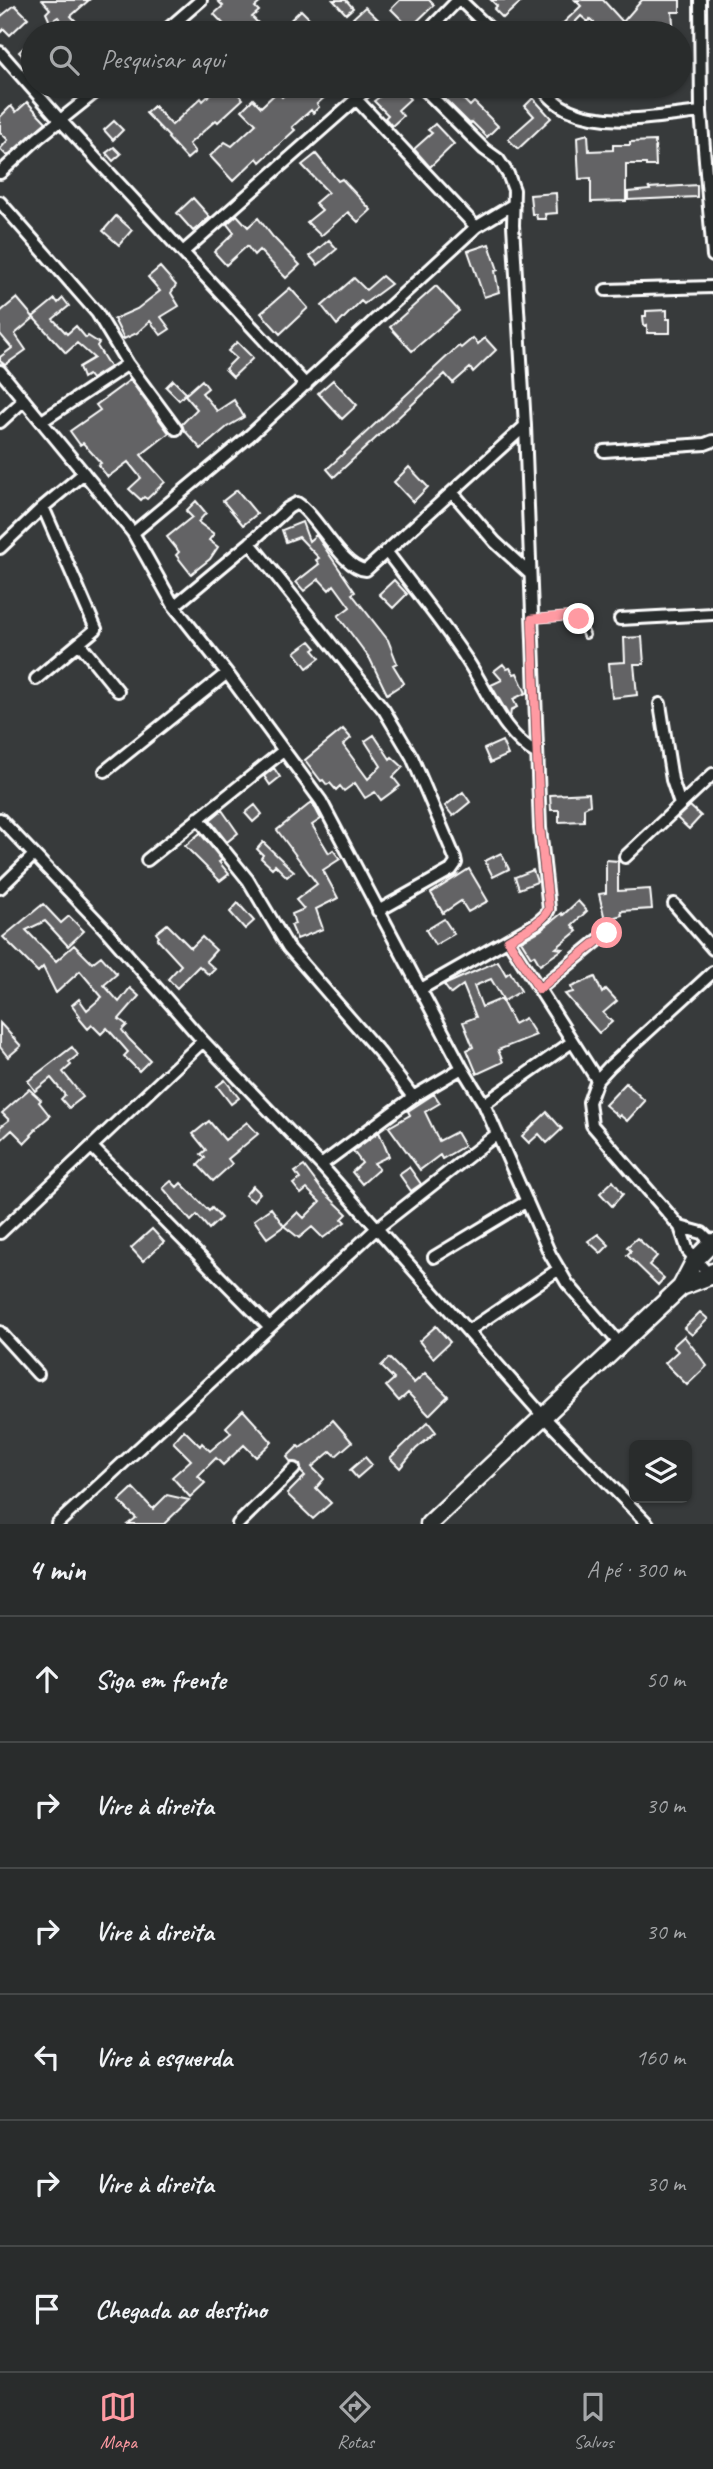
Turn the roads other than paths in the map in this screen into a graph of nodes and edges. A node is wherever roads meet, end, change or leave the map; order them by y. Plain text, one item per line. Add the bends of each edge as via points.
1 (201, 0) edge
2 (459, 0) edge
3 (699, 0) edge
4 (177, 21) edge
5 (438, 21) edge
6 (481, 21) edge
7 (0, 52) edge
8 (21, 76) edge
9 (41, 98) edge
10 (88, 98) edge
11 (433, 98) edge
12 (551, 98) edge
13 (356, 99) joint
14 (701, 112) junction
15 (60, 120) junction
16 (0, 173) edge
17 (0, 202) edge
18 (514, 204) junction
19 (712, 213) edge
20 (492, 218) junction
21 (513, 225) junction
22 (476, 227) junction
23 (183, 252) junction
24 (713, 256) edge
25 (713, 287) edge
26 (606, 290) dead end
27 (128, 364) junction
28 (0, 371) edge
29 (306, 385) junction
30 (24, 400) junction
31 (43, 421) junction
32 (0, 422) edge
33 (525, 426) junction
34 (177, 429) dead end
35 (713, 441) edge
36 (604, 451) dead end
37 (84, 473) junction
38 (452, 492) junction
39 (43, 507) junction
40 (133, 533) junction
41 (250, 543) junction
42 (0, 548) edge
43 (386, 551) junction
44 (529, 573) junction
45 (174, 606) junction
46 (713, 614) edge
47 (532, 619) junction
48 (620, 619) dead end
49 (586, 635) dead end
50 (80, 644) junction
51 (227, 673) junction
52 (36, 679) dead end
53 (118, 691) dead end
54 (660, 704) dead end
55 (283, 751) junction
56 (537, 754) junction
57 (105, 771) dead end
58 (713, 774) edge
59 (680, 804) junction
60 (198, 818) junction
61 (0, 819) edge
62 (34, 855) junction
63 (625, 857) dead end
64 (147, 860) dead end
65 (0, 888) edge
66 (674, 904) dead end
67 (378, 911) junction
68 (607, 933) dead end
69 (508, 940) junction
70 (713, 949) edge
71 (713, 972) edge
72 (421, 989) junction
73 (539, 989) junction
74 (203, 1041) junction
75 (572, 1042) junction
76 (462, 1068) junction
77 (597, 1080) junction
78 (414, 1097) junction
79 (484, 1104) junction
80 (498, 1134) junction
81 (92, 1146) junction
82 (321, 1165) junction
83 (527, 1201) junction
84 (680, 1227) junction
85 (376, 1229) junction
86 (0, 1233) edge
87 (713, 1243) edge
88 (434, 1257) dead end
89 (695, 1259) junction
90 (559, 1269) junction
91 (712, 1276) edge
92 (681, 1287) junction
93 (269, 1327) junction
94 (468, 1331) junction
95 (0, 1332) edge
96 (620, 1345) junction
97 (38, 1374) dead end
98 (543, 1416) junction
99 (294, 1469) dead end
100 (57, 1524) edge
101 (238, 1524) edge
102 (429, 1524) edge
103 (648, 1524) edge

1 - 4 street
2 - 5 street
2 - 6 street
3 - 14 street
7 - 8 street
9 - 15 street
10 - 15 street
11 - 18 street via 498,159 512,182
12 - 14 street via 570,111 608,120
13 - 22 street
13 - 23 street
14 - 19 street
15 - 16 street
15 - 23 street
17 - 27 street via 97,313
18 - 20 street
18 - 21 street
19 - 24 street
20 - 21 street
20 - 22 street
21 - 33 street
22 - 29 street
23 - 29 street
25 - 26 street
27 - 31 street
27 - 34 street
28 - 30 street
29 - 40 street
30 - 31 street
30 - 32 street
31 - 37 street
33 - 38 street
33 - 44 street
35 - 36 street
37 - 39 street
37 - 40 street
38 - 43 street
38 - 44 street
39 - 42 street
39 - 50 street via 95,627
40 - 45 street
41 - 43 street via 297,503 358,569 370,567
41 - 45 street
41 - 67 street via 384,710 412,757 455,858 452,870
43 - 56 street via 467,660 510,732
44 - 47 street
45 - 51 street
46 - 48 street
47 - 49 lane via 572,616 579,619
47 - 56 street
50 - 52 street
50 - 53 street
51 - 55 street
51 - 57 street
54 - 59 street
55 - 60 street
55 - 67 street via 332,819
56 - 69 street via 549,909 537,923
58 - 59 street
59 - 63 street
60 - 64 street
60 - 78 street via 248,880 288,947
61 - 62 street
62 - 65 street
62 - 74 street
66 - 70 street
67 - 72 street
68 - 73 street
69 - 72 street
69 - 73 street
71 - 77 street
72 - 76 street
73 - 75 street
74 - 81 street
74 - 82 street
75 - 77 street
75 - 79 street
76 - 78 street
76 - 79 street
77 - 84 street via 589,1102 592,1125
78 - 82 street
79 - 80 street
80 - 83 street
80 - 85 street
81 - 86 street
81 - 93 street
82 - 85 street
83 - 88 street
83 - 90 street
84 - 87 street via 702,1233
84 - 89 street
85 - 93 street
85 - 94 street
87 - 89 street
89 - 91 street
89 - 92 street
90 - 94 street
90 - 96 street
91 - 92 street
92 - 96 street
93 - 100 street
94 - 98 street
95 - 97 street
96 - 98 street
98 - 102 street
98 - 103 street
99 - 101 street

